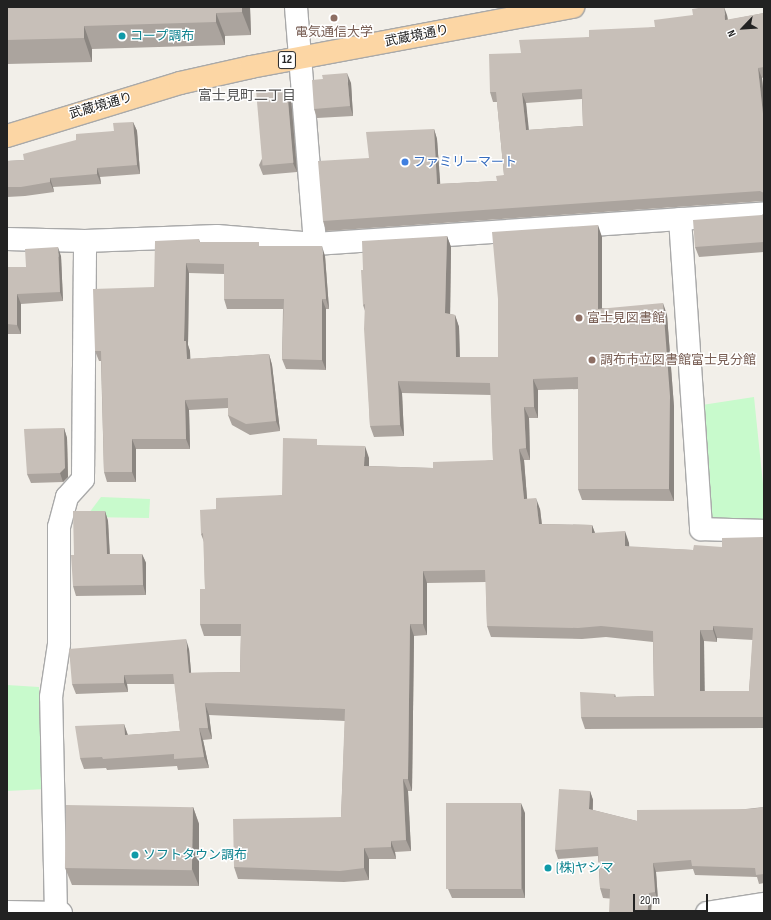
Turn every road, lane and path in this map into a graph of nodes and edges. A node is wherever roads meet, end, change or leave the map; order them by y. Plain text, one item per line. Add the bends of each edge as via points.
1 (296, 7) edge
2 (573, 7) edge
3 (301, 57) junction
4 (7, 136) edge
5 (764, 213) edge
6 (680, 219) junction
7 (7, 239) edge
8 (85, 241) junction
9 (315, 244) junction
10 (764, 531) edge
11 (764, 904) edge
12 (7, 912) edge
13 (56, 913) edge
14 (61, 913) edge
15 (707, 913) edge

1 - 3 street
2 - 3 main road, 武蔵境通り / 12
3 - 4 main road, 武蔵境通り / 12 via 180,83
3 - 9 street
5 - 6 street
6 - 9 street
6 - 10 street via 701,529
7 - 8 street
8 - 9 street via 217,236
8 - 13 street via 83,479 67,497 59,527 59,644 52,697
11 - 15 street
12 - 13 street
13 - 14 street

